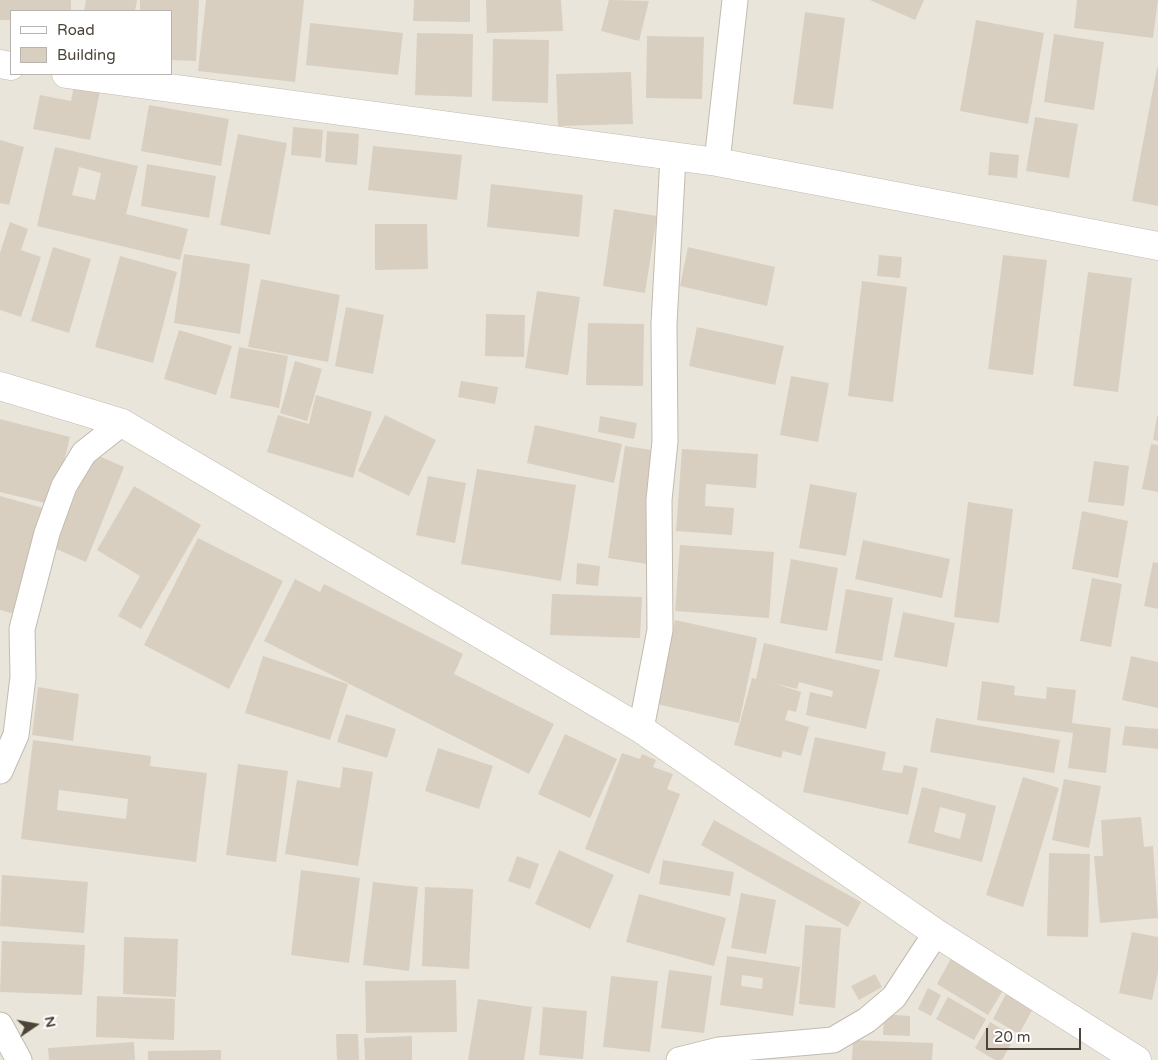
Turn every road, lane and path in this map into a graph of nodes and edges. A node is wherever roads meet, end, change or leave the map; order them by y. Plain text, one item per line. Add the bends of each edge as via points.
1 (736, 0) edge
2 (73, 75) edge
3 (674, 157) junction
4 (717, 162) junction
5 (1158, 246) edge
6 (0, 386) edge
7 (122, 423) junction
8 (641, 729) junction
9 (0, 772) edge
10 (936, 933) junction
11 (0, 1025) edge
12 (834, 1050) edge
13 (20, 1060) edge
14 (679, 1060) edge
15 (1137, 1060) edge

1 - 4 street
2 - 3 street
3 - 4 street
3 - 8 street via 664,324 665,440 659,500 660,630
4 - 5 street
6 - 7 street
7 - 8 street
7 - 9 street via 84,453 64,486 47,533 22,629 23,677 16,735
8 - 10 street
10 - 12 street via 894,997
10 - 15 street
11 - 13 street
12 - 14 street via 719,1050

